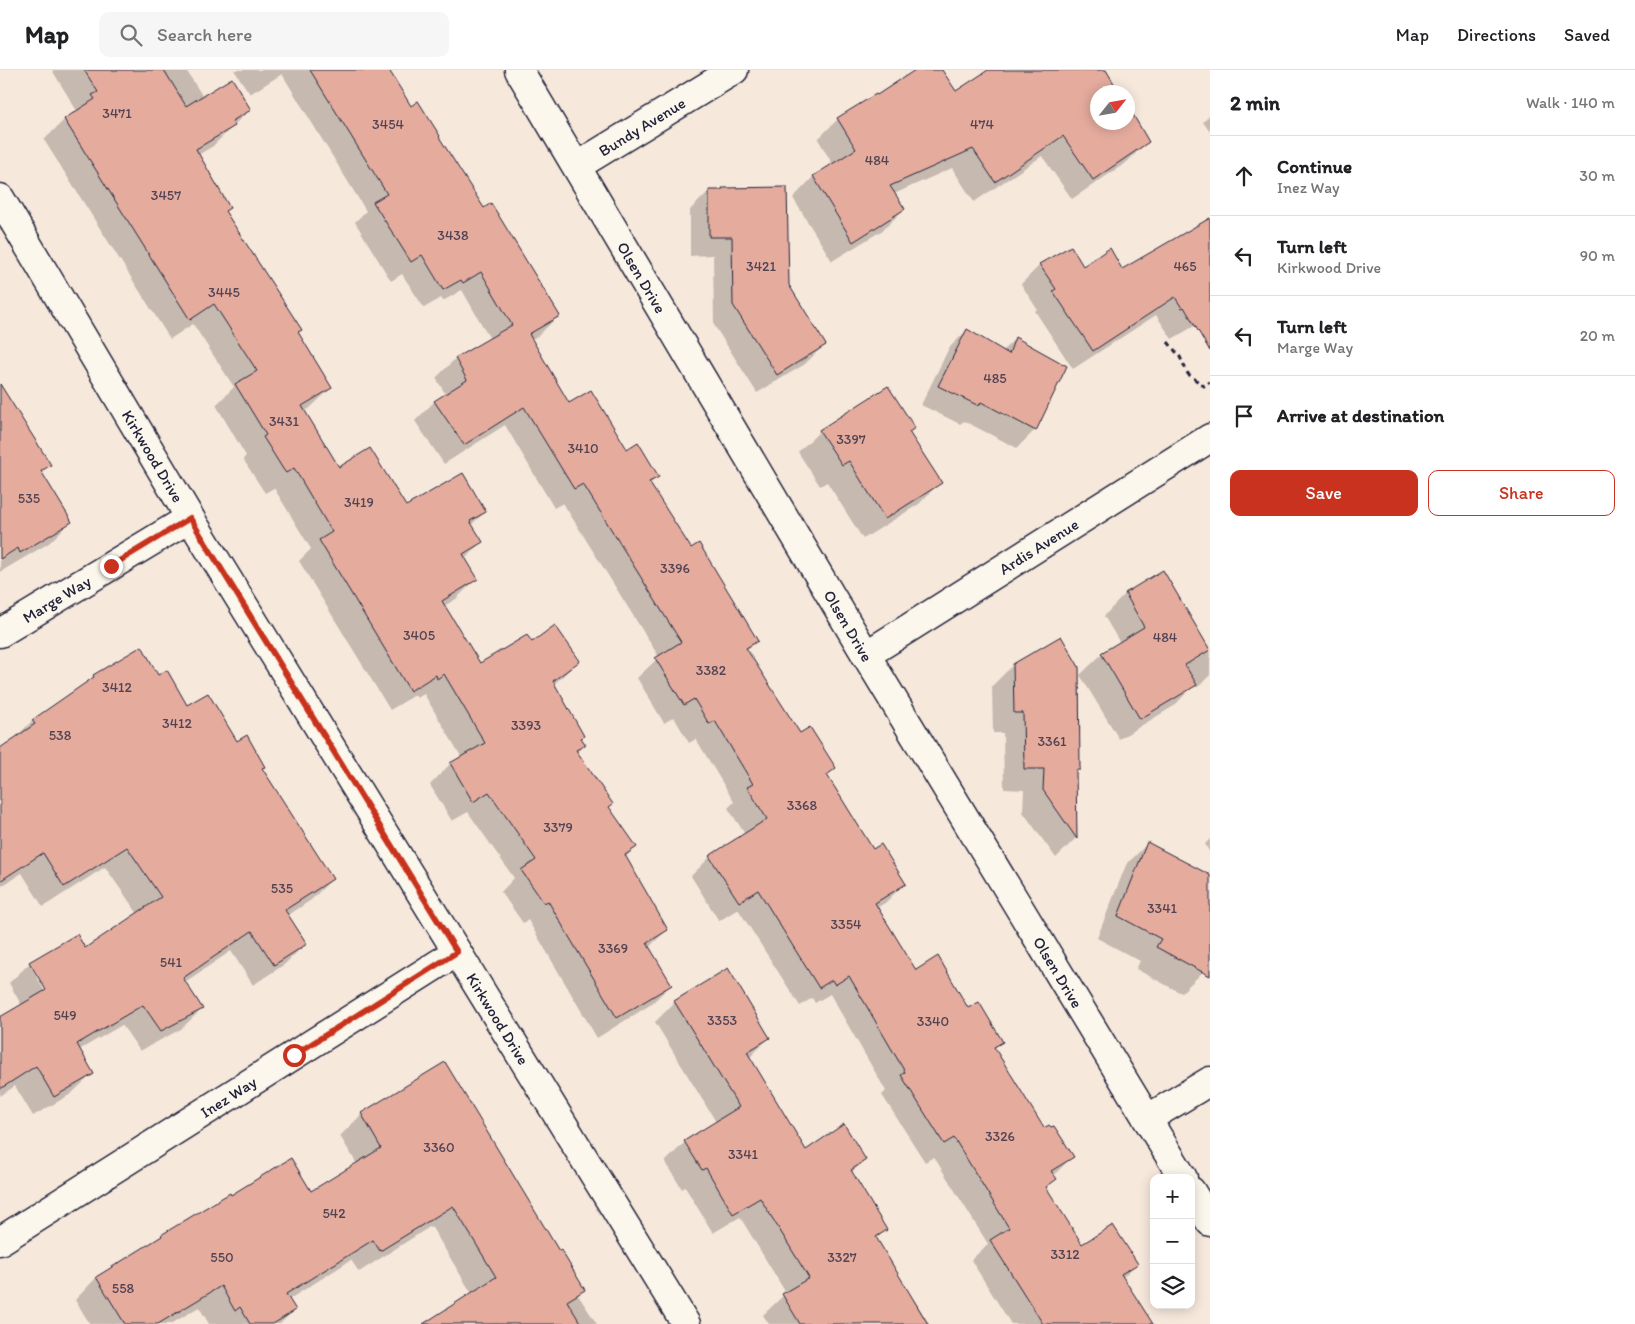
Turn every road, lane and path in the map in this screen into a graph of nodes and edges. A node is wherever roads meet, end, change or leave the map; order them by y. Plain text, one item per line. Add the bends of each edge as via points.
1 (520, 70) edge
2 (734, 70) edge
3 (576, 166) junction
4 (0, 198) edge
5 (1168, 342) dead end
6 (1210, 382) edge
7 (1210, 438) edge
8 (190, 518) junction
9 (0, 633) edge
10 (866, 655) junction
11 (457, 952) junction
12 (1210, 1081) edge
13 (1147, 1119) junction
14 (1181, 1174) edge
15 (1195, 1198) edge
16 (1210, 1222) edge
17 (0, 1241) edge
18 (686, 1324) edge

1 - 3 street, Olsen Drive
2 - 3 street, Bundy Avenue
3 - 10 street, Olsen Drive
4 - 8 street, Kirkwood Drive
5 - 6 path via 1188,374 1204,386
7 - 10 street, Ardis Avenue
8 - 9 street, Marge Way
8 - 11 street, Kirkwood Drive
10 - 13 street, Olsen Drive
11 - 17 street, Inez Way
11 - 18 street, Kirkwood Drive
12 - 13 street
13 - 14 street, Olsen Drive
15 - 16 street

